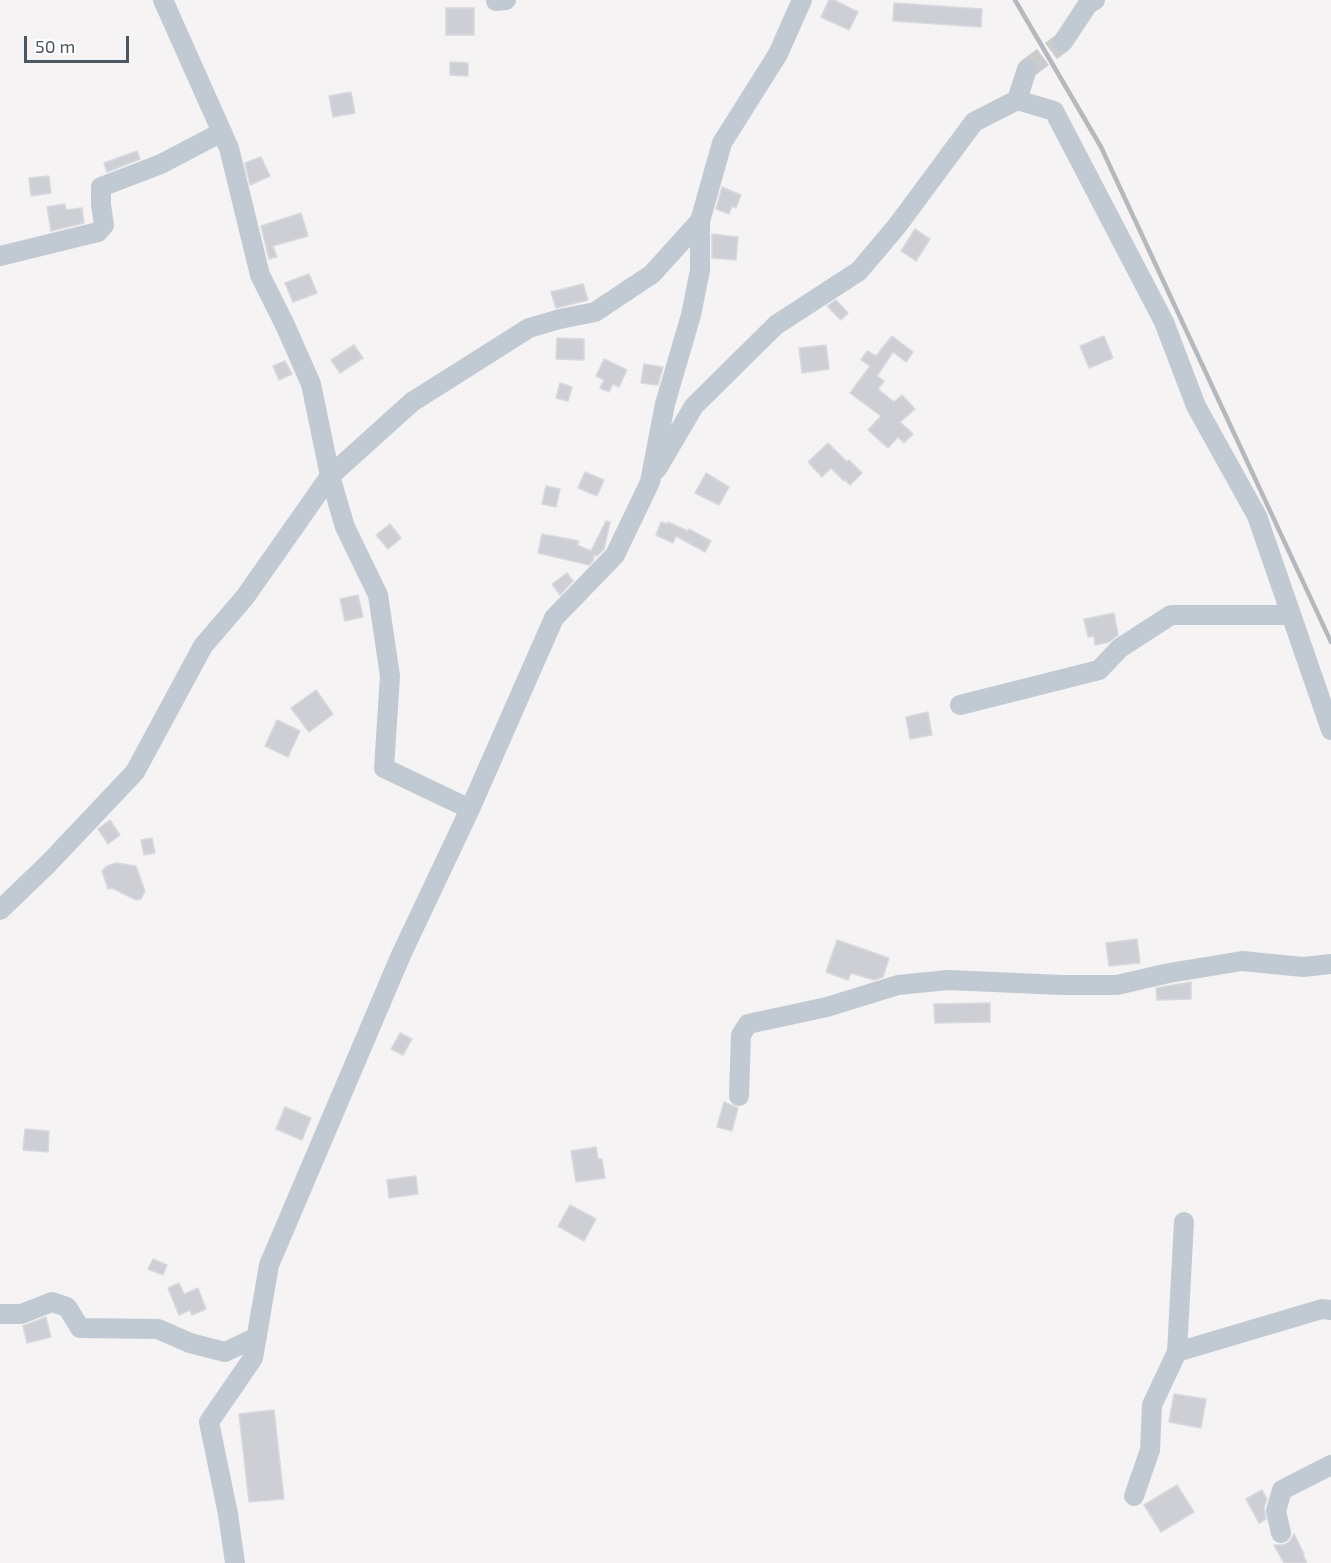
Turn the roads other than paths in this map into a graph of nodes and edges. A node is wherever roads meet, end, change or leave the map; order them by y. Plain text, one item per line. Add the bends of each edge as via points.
1 (163, 0) edge
2 (496, 0) edge
3 (506, 0) edge
4 (802, 0) edge
5 (1095, 0) edge
6 (1063, 42) tunnel mouth
7 (1027, 69) tunnel mouth
8 (1017, 100) junction
9 (222, 132) junction
10 (700, 221) junction
11 (0, 256) edge
12 (330, 476) junction
13 (650, 482) junction
14 (1291, 615) junction
15 (960, 705) dead end
16 (1331, 730) edge
17 (470, 809) junction
18 (0, 910) edge
19 (1331, 964) edge
20 (739, 1096) dead end
21 (1184, 1221) dead end
22 (1331, 1310) edge
23 (0, 1314) edge
24 (257, 1337) junction
25 (1177, 1352) junction
26 (1331, 1465) edge
27 (1134, 1496) dead end
28 (1281, 1533) dead end
29 (235, 1563) edge

1 - 9 street
2 - 3 street
4 - 10 street via 778,54 722,142
5 - 6 street via 1088,4
7 - 8 street
8 - 13 street via 974,122 859,271 776,325 694,406
8 - 14 street via 1054,111 1164,322 1196,406 1257,516
9 - 11 street via 161,164 101,187 104,225 98,232
9 - 12 street via 260,275 311,384
10 - 12 street via 652,274 595,312 529,328 431,389
10 - 13 street via 700,270 694,304 665,404
12 - 17 street via 345,527 378,595 390,676 384,768
12 - 18 street via 245,597 203,646 135,772
13 - 17 street via 615,555 554,618
14 - 15 street via 1171,615 1120,648 1099,670
14 - 16 street
17 - 24 street via 401,955 269,1266
19 - 20 street via 1303,967 1242,961 1117,985 948,980 898,985 827,1007 747,1024 741,1035
21 - 25 street
22 - 25 street via 1322,1309
23 - 24 street via 21,1314 52,1302 67,1307 80,1328 158,1329 225,1352
24 - 29 street via 253,1358 208,1422
25 - 27 street via 1152,1405 1150,1450
26 - 28 street via 1282,1490 1276,1510

